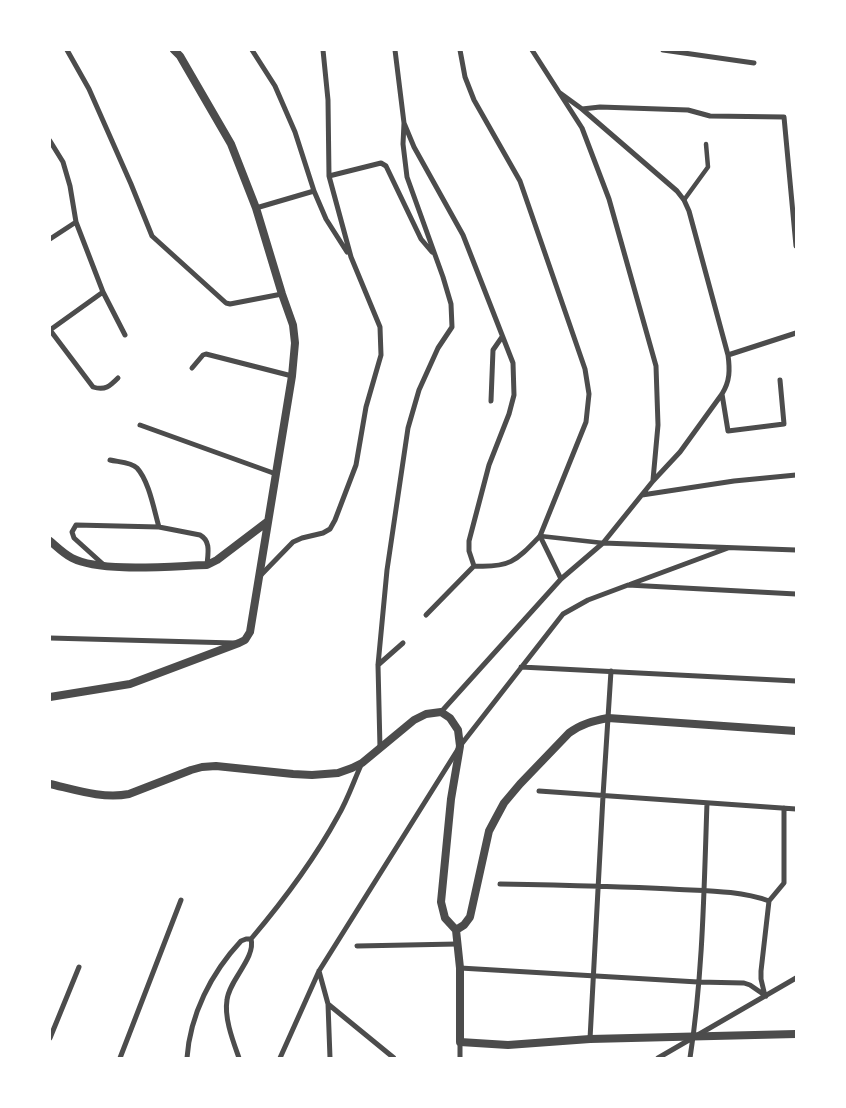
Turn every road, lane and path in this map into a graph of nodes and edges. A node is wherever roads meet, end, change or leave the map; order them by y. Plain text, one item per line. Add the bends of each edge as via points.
1 (67, 50) edge
2 (174, 50) edge
3 (252, 50) edge
4 (323, 50) edge
5 (395, 50) edge
6 (460, 50) edge
7 (532, 50) edge
8 (663, 50) edge
9 (754, 63) dead end
10 (560, 93) junction
11 (582, 109) junction
12 (404, 123) junction
13 (50, 140) edge
14 (706, 144) dead end
15 (329, 176) junction
16 (314, 191) junction
17 (684, 200) junction
18 (256, 208) junction
19 (76, 222) junction
20 (50, 239) edge
21 (796, 246) edge
22 (434, 254) junction
23 (351, 257) junction
24 (103, 292) junction
25 (282, 294) junction
26 (50, 330) edge
27 (796, 332) edge
28 (125, 335) dead end
29 (502, 337) junction
30 (728, 355) junction
31 (192, 368) dead end
32 (292, 376) junction
33 (118, 378) dead end
34 (780, 380) dead end
35 (722, 394) junction
36 (491, 402) dead end
37 (140, 425) dead end
38 (110, 460) dead end
39 (276, 474) junction
40 (796, 475) edge
41 (653, 481) junction
42 (642, 495) junction
43 (267, 522) junction
44 (159, 527) junction
45 (540, 536) junction
46 (50, 541) edge
47 (604, 543) junction
48 (730, 548) junction
49 (796, 550) edge
50 (207, 565) junction
51 (105, 566) junction
52 (474, 566) junction
53 (260, 576) junction
54 (561, 579) junction
55 (628, 585) junction
56 (796, 594) edge
57 (426, 615) dead end
58 (50, 638) edge
59 (403, 642) dead end
60 (239, 643) junction
61 (378, 665) junction
62 (521, 668) junction
63 (611, 671) junction
64 (796, 680) edge
65 (50, 697) edge
66 (440, 712) junction
67 (608, 718) junction
68 (796, 731) edge
69 (460, 746) junction
70 (380, 748) junction
71 (362, 763) junction
72 (50, 784) edge
73 (538, 791) dead end
74 (602, 796) junction
75 (707, 803) junction
76 (784, 808) junction
77 (796, 809) edge
78 (500, 884) dead end
79 (599, 886) junction
80 (704, 891) junction
81 (181, 900) dead end
82 (769, 901) junction
83 (456, 930) junction
84 (251, 939) junction
85 (457, 944) junction
86 (357, 946) dead end
87 (79, 967) dead end
88 (460, 968) junction
89 (319, 971) junction
90 (594, 975) junction
91 (796, 978) edge
92 (698, 982) junction
93 (766, 996) junction
94 (328, 1004) junction
95 (796, 1034) edge
96 (693, 1037) junction
97 (50, 1038) edge
98 (590, 1039) junction
99 (460, 1042) junction
100 (120, 1058) edge
101 (187, 1058) edge
102 (239, 1058) edge
103 (280, 1058) edge
104 (330, 1058) edge
105 (394, 1058) edge
106 (460, 1058) edge
107 (658, 1058) edge
108 (690, 1058) edge

1 - 25 street via 89,89 152,236 230,304
2 - 18 street via 231,144
3 - 16 street via 275,86 295,132
4 - 15 street via 328,100
5 - 12 street
6 - 45 street via 464,77 474,100 520,181 585,369 589,394 586,422
7 - 10 street
8 - 9 street
10 - 11 street
10 - 41 street via 582,128 609,199 656,366 658,425
11 - 17 street
11 - 21 street via 688,110 710,116 784,117
12 - 22 street via 407,177
12 - 29 street via 463,235
13 - 19 street via 63,162
14 - 17 street via 708,167
15 - 22 street via 381,163 386,166 421,238
15 - 23 street
16 - 18 street
16 - 23 street via 326,219
17 - 30 street
18 - 25 street
19 - 20 street
19 - 24 street
22 - 61 street via 451,304 452,327 438,348 419,390 408,428 386,570
23 - 53 street via 382,338 356,465 330,529 293,542
24 - 26 street
24 - 28 street
25 - 32 street via 293,325
26 - 33 street via 93,387 100,390
27 - 30 street
29 - 36 street via 493,350
29 - 52 street via 513,363 514,395 489,465 469,541
30 - 35 street via 730,376
31 - 32 street via 206,354
32 - 39 street
34 - 35 street via 784,424 728,431
35 - 41 street via 680,452
37 - 39 street
38 - 44 street via 136,467 149,491
39 - 43 street
40 - 42 street
41 - 42 street
42 - 47 street
43 - 50 street
43 - 53 street
44 - 50 street via 205,537 208,543
44 - 51 street via 76,526 72,532 74,538
45 - 47 street
45 - 52 street via 510,562 494,567
45 - 54 street
46 - 51 street via 70,558
47 - 48 street
47 - 54 street
48 - 49 street
48 - 55 street
50 - 51 street
52 - 57 street
53 - 60 street via 250,632
54 - 66 street
55 - 56 street
55 - 62 street via 588,600 563,614
58 - 60 street
59 - 61 street
60 - 65 street via 130,684
61 - 70 street
62 - 63 street
62 - 69 street
63 - 64 street
63 - 67 street
66 - 69 street via 450,718 458,730
66 - 70 street via 414,720
67 - 68 street
67 - 74 street
67 - 83 street via 588,722 569,733 504,803 489,831 470,917
69 - 83 street via 451,800 442,902 444,918
69 - 89 street
70 - 71 street
71 - 72 street via 338,773 312,775 202,767 116,796
71 - 84 street via 340,814 314,858
73 - 74 street
74 - 75 street
74 - 79 street
75 - 76 street
75 - 80 street
76 - 77 street
76 - 82 street via 784,883
78 - 79 street
79 - 80 street
79 - 90 street
80 - 82 street via 750,895
80 - 92 street
81 - 100 street
82 - 93 street via 761,971
83 - 85 street
84 - 101 street via 241,941 216,973 198,1008
84 - 102 street via 252,948 226,1001
85 - 86 street
85 - 88 street
87 - 97 street
88 - 90 street
88 - 99 street
89 - 94 street
89 - 103 street
90 - 92 street
90 - 98 street
91 - 93 street
92 - 93 street via 744,983
92 - 96 street
93 - 96 street
94 - 104 street
94 - 105 street
95 - 96 street
96 - 98 street
96 - 107 street
96 - 108 street
98 - 99 street via 508,1045
99 - 106 street

